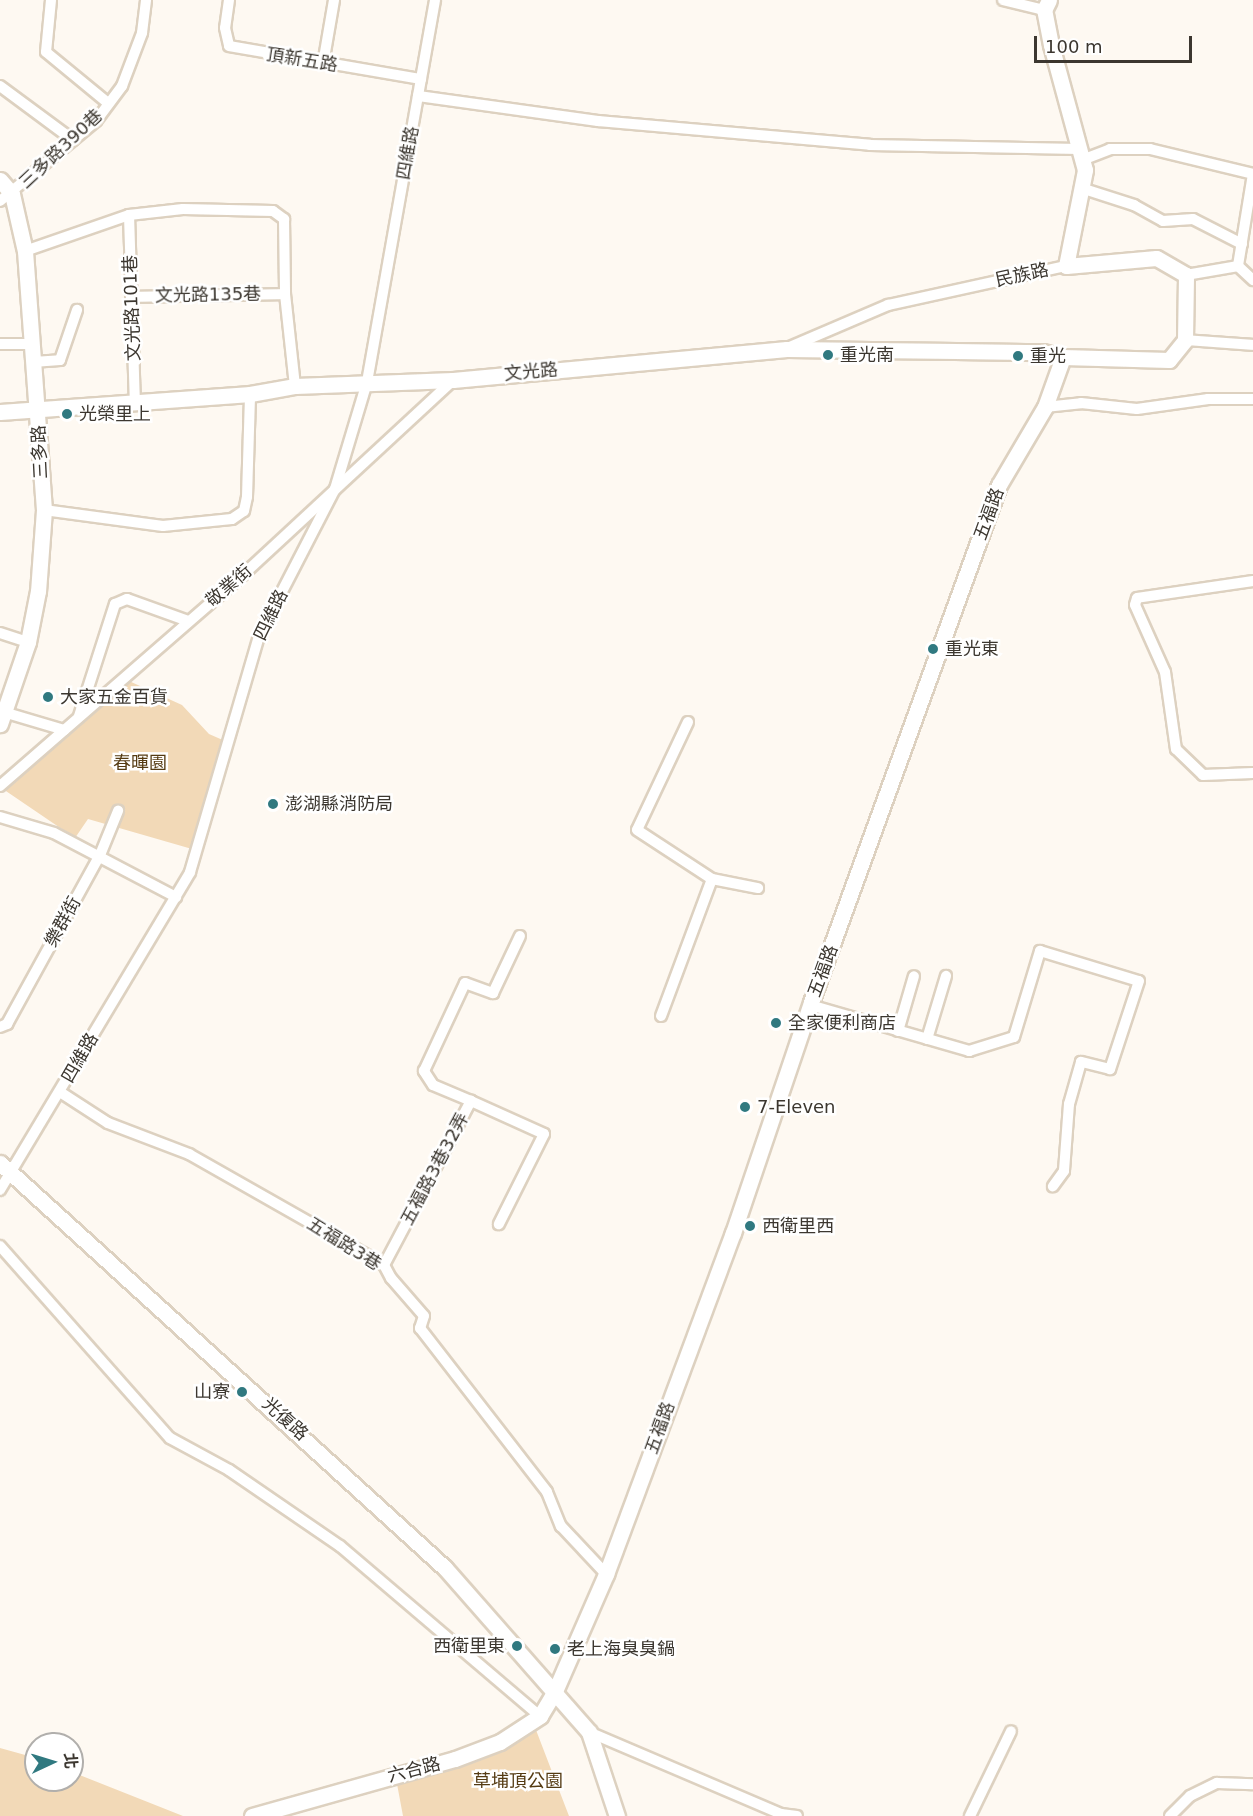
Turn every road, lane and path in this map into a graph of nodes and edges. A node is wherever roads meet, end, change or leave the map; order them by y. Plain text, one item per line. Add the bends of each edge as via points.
1 (51, 0) edge
2 (146, 0) edge
3 (229, 0) edge
4 (334, 0) edge
5 (435, 0) edge
6 (1003, 0) edge
7 (1046, 5) edge
8 (323, 63) junction
9 (421, 80) junction
10 (0, 86) edge
11 (418, 96) junction
12 (108, 103) junction
13 (74, 140) junction
14 (1081, 154) junction
15 (0, 180) edge
16 (1081, 188) junction
17 (6, 197) edge
18 (129, 215) junction
19 (1242, 244) junction
20 (25, 251) junction
21 (1066, 266) junction
22 (1238, 266) junction
23 (1186, 275) junction
24 (1253, 280) edge
25 (285, 294) junction
26 (131, 297) junction
27 (77, 310) dead end
28 (1185, 340) junction
29 (0, 344) edge
30 (32, 344) junction
31 (1253, 345) edge
32 (787, 349) junction
33 (1063, 357) junction
34 (33, 362) junction
35 (453, 380) junction
36 (367, 382) junction
37 (295, 386) junction
38 (250, 394) junction
39 (1253, 399) edge
40 (135, 401) junction
41 (1045, 407) junction
42 (38, 410) junction
43 (0, 412) edge
44 (335, 489) junction
45 (44, 510) junction
46 (1253, 581) edge
47 (188, 621) junction
48 (0, 633) edge
49 (28, 642) junction
50 (2, 716) edge
51 (79, 716) junction
52 (688, 722) dead end
53 (64, 730) junction
54 (1253, 773) edge
55 (0, 786) edge
56 (118, 811) dead end
57 (0, 817) edge
58 (100, 855) junction
59 (712, 879) junction
60 (758, 888) dead end
61 (176, 897) junction
62 (520, 936) dead end
63 (914, 976) dead end
64 (946, 976) dead end
65 (810, 1005) junction
66 (662, 1016) dead end
67 (0, 1027) edge
68 (898, 1031) junction
69 (927, 1039) junction
70 (60, 1092) junction
71 (471, 1101) junction
72 (6, 1168) edge
73 (1053, 1186) dead end
74 (0, 1190) edge
75 (499, 1224) dead end
76 (0, 1246) edge
77 (384, 1265) junction
78 (606, 1574) junction
79 (555, 1691) junction
80 (572, 1714) junction
81 (540, 1716) junction
82 (1011, 1731) dead end
83 (589, 1732) junction
84 (1253, 1784) edge
85 (252, 1816) edge
86 (617, 1816) edge
87 (797, 1816) edge
88 (969, 1816) edge
89 (1170, 1816) edge

1 - 12 street via 46,52
2 - 12 street, 三多路390巷 via 142,33 132,61 122,86
3 - 8 street, 頂新五路 via 225,28 230,46
4 - 8 street
5 - 9 street, 四維路
6 - 7 street
7 - 14 street, 民族路
8 - 9 street, 頂新五路
9 - 11 street, 四維路
10 - 13 street
11 - 14 street via 598,121 870,145
11 - 36 street, 四維路
12 - 13 street, 三多路390巷 via 96,121
13 - 17 street, 三多路390巷
14 - 16 street, 民族路
14 - 19 street via 1150,149 1252,174
15 - 17 street, 三多路
16 - 19 street via 1134,205 1163,221 1192,219
16 - 21 street, 民族路
17 - 20 street, 三多路
18 - 20 street
18 - 25 street, 文光路135巷 via 183,209 273,211 284,219
18 - 26 street, 文光路101巷
19 - 22 street
20 - 30 street, 三多路
21 - 23 street via 1156,258
21 - 32 street, 民族路 via 888,306
22 - 23 street
22 - 24 street
23 - 28 street
25 - 26 street, 文光路135巷
25 - 37 street, 文光路135巷
26 - 40 street, 文光路101巷
27 - 34 street via 60,360
28 - 31 street
28 - 33 street, 文光路 via 1169,360
29 - 30 street
30 - 34 street, 三多路
32 - 33 street, 文光路 via 1043,352
32 - 35 street, 文光路
33 - 41 street, 五福路
34 - 42 street, 三多路
35 - 36 street, 文光路
35 - 44 street, 敬業街
36 - 37 street, 文光路
36 - 44 street, 四維路
37 - 38 street, 文光路
38 - 40 street, 文光路
38 - 45 street via 244,512 232,519 163,526
39 - 41 street via 1208,399 1137,409 1081,403
40 - 42 street, 文光路
41 - 65 street, 五福路 via 999,485
42 - 43 street, 文光路
42 - 45 street, 三多路
44 - 47 street, 敬業街
44 - 61 street, 四維路 via 259,636 190,872
45 - 49 street, 三多路 via 38,591
46 - 54 street via 1137,598 1135,605 1165,672 1176,749 1203,775
47 - 51 street, 敬業街
47 - 51 street via 127,599 115,604
48 - 49 street
49 - 50 street, 三多路
50 - 53 street
51 - 53 street, 敬業街
52 - 59 street via 637,830
53 - 55 street, 敬業街
56 - 58 street, 樂群街
57 - 58 street via 54,833
58 - 61 street
58 - 67 street, 樂群街 via 7,1024
59 - 60 street
59 - 66 street
61 - 70 street, 四維路
62 - 71 street, 五福路3巷32弄 via 493,993 465,983 424,1071 433,1085
63 - 68 street
64 - 69 street
65 - 68 street
65 - 78 street, 五福路 via 733,1233
68 - 69 street
69 - 73 street via 969,1051 1014,1037 1040,951 1139,981 1110,1069 1081,1062 1069,1104 1064,1171
70 - 72 street, 四維路
70 - 77 street, 五福路3巷 via 108,1123 189,1154
71 - 75 street via 544,1134
71 - 77 street, 五福路3巷32弄
72 - 74 street, 四維路
72 - 79 street, 光復路 via 125,1281 417,1539
76 - 81 street via 170,1438 229,1470 340,1546
77 - 78 street, 五福路3巷 via 390,1278 424,1316 420,1328 547,1492 561,1526
78 - 79 street, 五福路
79 - 80 street, 光復路
79 - 81 street, 六合路
80 - 81 street
80 - 83 street, 光復路
81 - 85 street, 六合路 via 500,1742 455,1759
82 - 88 street
83 - 86 street
83 - 87 street via 781,1814
84 - 89 street via 1217,1783 1190,1796

